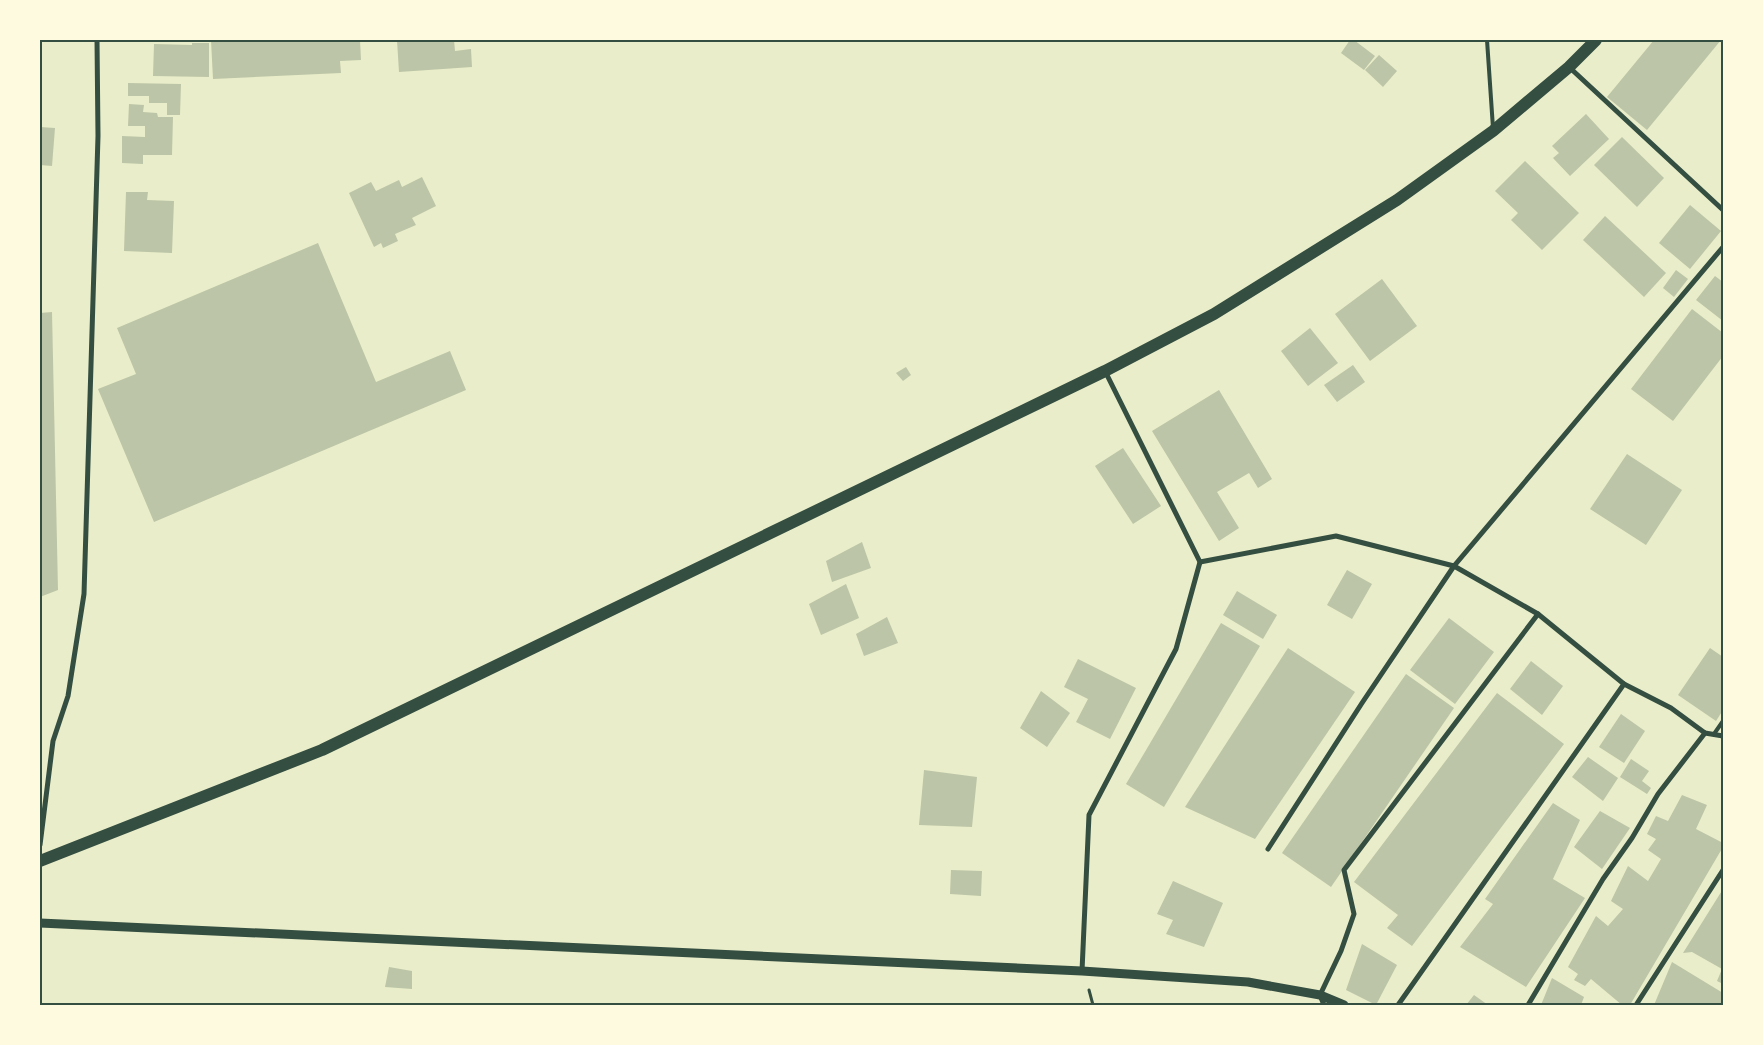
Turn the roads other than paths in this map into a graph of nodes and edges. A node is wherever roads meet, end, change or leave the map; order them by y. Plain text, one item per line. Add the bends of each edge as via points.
1 (97, 40) edge
2 (1487, 40) edge
3 (1596, 40) edge
4 (1569, 67) junction
5 (1493, 131) junction
6 (1723, 210) edge
7 (1723, 247) edge
8 (1105, 371) junction
9 (1200, 562) junction
10 (1454, 566) junction
11 (1538, 614) junction
12 (1624, 684) junction
13 (1723, 721) edge
14 (1706, 733) junction
15 (1714, 734) junction
16 (1723, 736) edge
17 (40, 844) edge
18 (1268, 849) dead end
19 (40, 861) edge
20 (1723, 870) edge
21 (40, 923) edge
22 (1082, 971) junction
23 (1320, 995) junction
24 (1324, 1005) edge
25 (1344, 1005) edge
26 (1398, 1005) edge
27 (1528, 1005) edge
28 (1636, 1005) edge

1 - 17 street via 98,136 84,594 68,696 53,741
2 - 5 lane
3 - 4 main road
4 - 5 main road
4 - 6 street
5 - 8 main road via 1397,200 1214,314
7 - 10 street
8 - 9 street
8 - 19 main road via 322,750
9 - 10 street via 1336,536
9 - 22 street via 1176,649 1090,815
10 - 11 street
10 - 18 street
11 - 12 street
11 - 23 street via 1344,870 1354,914
12 - 14 street via 1671,708
12 - 26 street
13 - 15 lane
14 - 15 street
14 - 27 street via 1658,794
15 - 16 street
20 - 28 street
21 - 22 street
22 - 23 street via 1248,982
23 - 24 street
23 - 25 street

